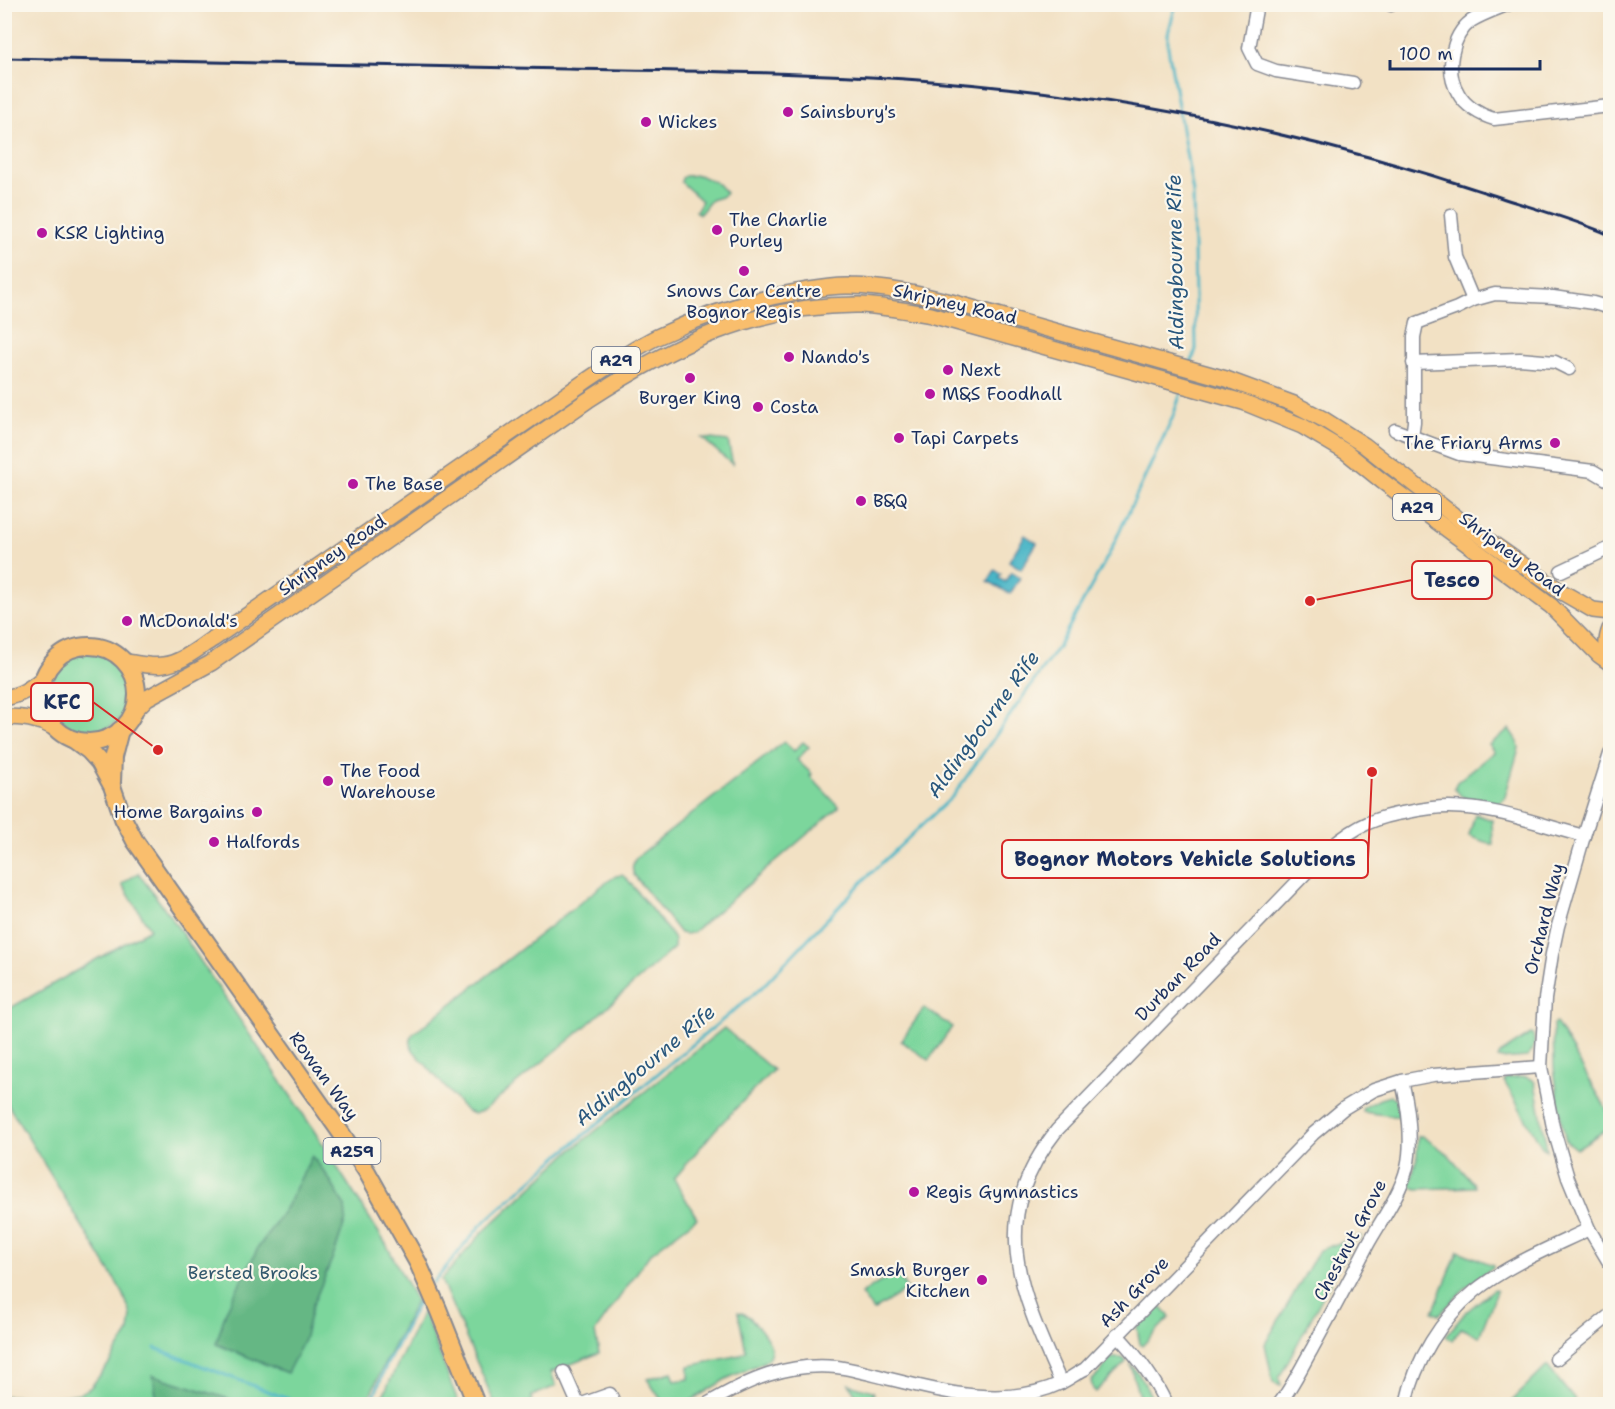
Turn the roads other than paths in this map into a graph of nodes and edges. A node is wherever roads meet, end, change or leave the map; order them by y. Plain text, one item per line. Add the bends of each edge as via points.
1 (1257, 4) edge
2 (1509, 4) edge
3 (1494, 7) edge
4 (1353, 83) dead end
5 (1611, 106) edge
6 (1451, 215) dead end
7 (1473, 300) junction
8 (1611, 308) edge
9 (1413, 363) junction
10 (1569, 369) dead end
11 (1395, 430) dead end
12 (1412, 436) junction
13 (1611, 481) edge
14 (1611, 548) edge
15 (1561, 571) dead end
16 (1611, 612) edge
17 (1611, 629) edge
18 (125, 662) junction
19 (1610, 663) edge
20 (42, 679) junction
21 (4, 698) edge
22 (134, 711) junction
23 (4, 717) edge
24 (53, 727) junction
25 (120, 730) junction
26 (74, 740) junction
27 (1611, 754) edge
28 (112, 786) junction
29 (1584, 836) junction
30 (1541, 1067) junction
31 (1402, 1080) junction
32 (1589, 1229) junction
33 (1611, 1264) edge
34 (1611, 1315) edge
35 (1117, 1335) junction
36 (1556, 1359) dead end
37 (564, 1372) dead end
38 (1061, 1383) junction
39 (979, 1400) edge
40 (476, 1404) edge
41 (580, 1404) edge
42 (615, 1404) edge
43 (707, 1404) edge
44 (1166, 1404) edge
45 (1279, 1404) edge
46 (1406, 1404) edge

1 - 4 street via 1248,48 1257,64 1276,71
2 - 3 street
3 - 5 street via 1470,22 1456,40 1450,61 1457,92 1468,105 1482,116 1494,119
6 - 7 street via 1455,257
7 - 8 street via 1506,293
7 - 9 street via 1417,323
9 - 10 street via 1520,359 1555,362
9 - 12 street
11 - 12 street
12 - 13 street via 1459,454 1593,471
14 - 15 street
16 - 18 main road, Shripney Road / A29 via 1593,610 1560,591 1466,525 1364,445 1294,404 1236,382 951,302 905,291 840,286 755,301 656,338 621,358 179,661 154,666
17 - 19 main road, Shripney Road via 1606,644
18 - 20 highway via 99,646 84,645 56,657
18 - 22 highway via 136,685
19 - 22 main road, Shripney Road / A29 via 1551,606 1337,446 1283,417 1243,402 932,315 853,305 806,308 743,322 644,364 211,663 147,698
20 - 21 main road via 20,695
20 - 24 highway via 41,704
22 - 25 highway
23 - 24 main road via 36,719
24 - 26 highway
25 - 26 highway via 99,741
25 - 28 highway, Rowan Way / A259 via 113,757
26 - 28 highway, Rowan Way / A259 via 99,762
27 - 29 street, Orchard Way
28 - 40 highway, Rowan Way / A259 via 135,841 367,1172 420,1269
29 - 30 street, Orchard Way via 1552,954
29 - 38 street, Durban Road via 1500,814 1452,807 1393,814 1369,822 1330,848 1156,1025 1056,1130 1043,1147 1019,1203 1015,1228 1020,1278
30 - 31 street, Ash Grove
30 - 32 street, Orchard Way via 1562,1160
31 - 35 street, Ash Grove via 1344,1107 1313,1134
31 - 45 street, Chestnut Grove via 1409,1134 1404,1176
32 - 33 street, Orchard Way
32 - 46 street via 1511,1268 1463,1302 1425,1352
34 - 36 street
35 - 38 street, Ash Grove via 1085,1368
35 - 44 street via 1146,1368
37 - 41 street
38 - 39 street, Ash Grove via 1023,1395
39 - 43 street, Ash Grove via 837,1367 813,1367 768,1374
41 - 42 street via 610,1394

